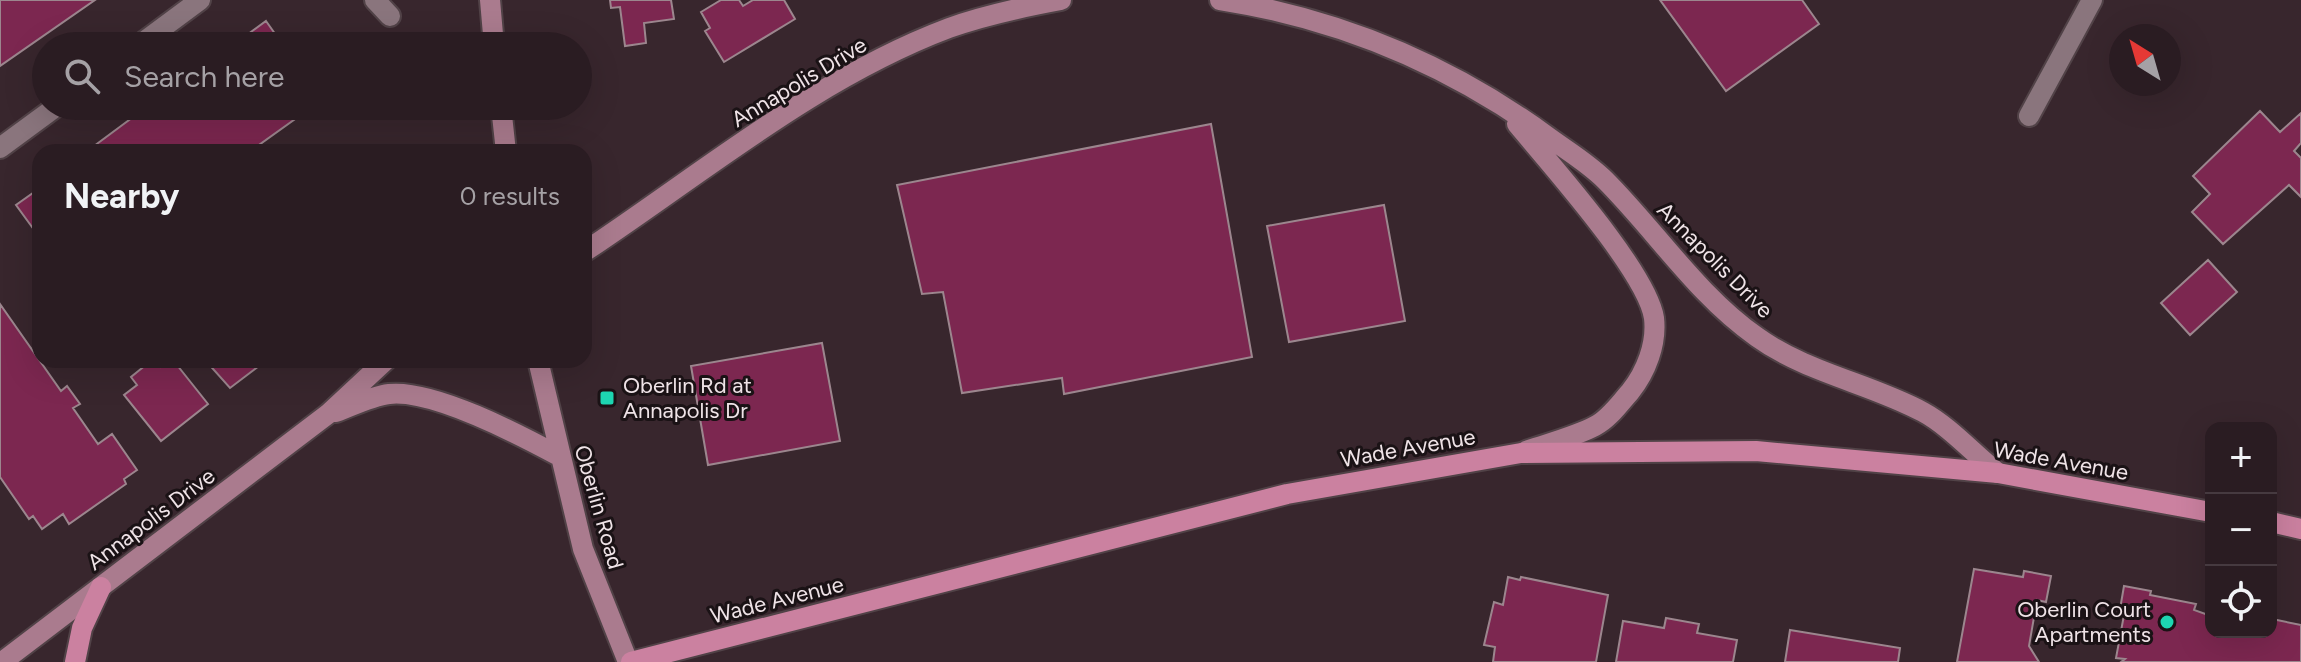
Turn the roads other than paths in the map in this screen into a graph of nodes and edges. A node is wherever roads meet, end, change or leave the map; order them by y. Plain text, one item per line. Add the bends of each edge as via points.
1 (200, 0) edge
2 (375, 0) edge
3 (490, 0) edge
4 (1061, 0) edge
5 (1220, 0) edge
6 (2092, 0) edge
7 (390, 16) dead end
8 (157, 32) edge
9 (493, 32) edge
10 (1497, 100) junction
11 (2029, 116) dead end
12 (38, 120) edge
13 (502, 120) edge
14 (503, 144) edge
15 (0, 148) edge
16 (592, 247) edge
17 (377, 368) edge
18 (540, 368) edge
19 (328, 414) junction
20 (1521, 453) junction
21 (559, 456) junction
22 (1998, 473) junction
23 (2205, 511) edge
24 (2277, 523) edge
25 (2301, 529) edge
26 (101, 587) junction
27 (2, 662) edge
28 (75, 662) edge
29 (630, 662) edge

1 - 8 street
2 - 7 street
3 - 9 main road
4 - 16 main road, Annapolis Drive via 949,28 885,57 812,99
5 - 10 main road, Annapolis Drive via 1383,43
6 - 11 street
10 - 20 main road, Annapolis Drive via 1594,218 1634,276 1654,318 1650,355 1617,407 1598,425
10 - 22 main road, Annapolis Drive via 1603,178 1754,336 1788,358 1925,413
12 - 15 street
13 - 14 main road
17 - 19 main road, Annapolis Drive
18 - 21 main road, Oberlin Road
19 - 21 main road, Annapolis Drive via 390,394 440,402
19 - 26 main road, Annapolis Drive
20 - 22 main road, Wade Avenue via 1744,450
20 - 29 main road, Wade Avenue via 1287,494
21 - 29 main road, Oberlin Road via 583,549
22 - 23 main road, Wade Avenue
24 - 25 main road
26 - 27 main road, Annapolis Drive
26 - 28 main road via 82,628

